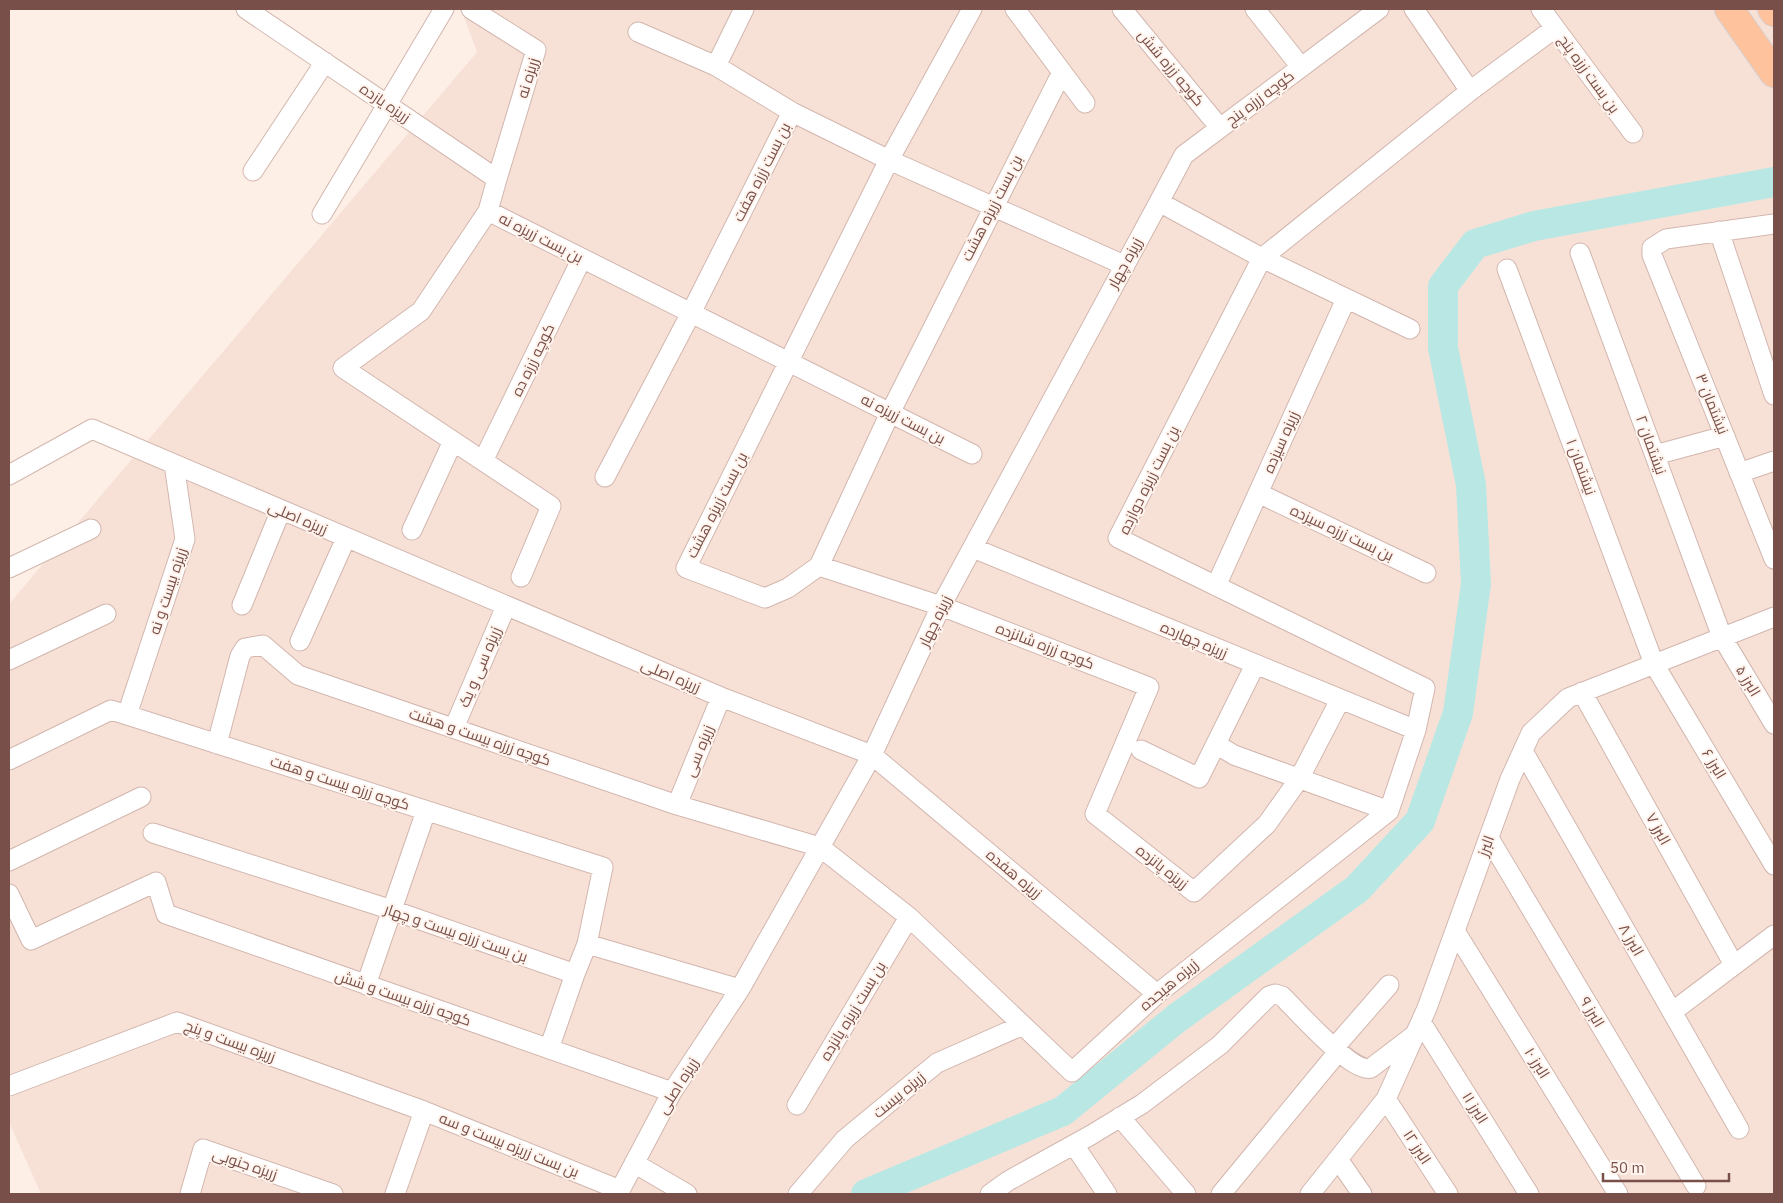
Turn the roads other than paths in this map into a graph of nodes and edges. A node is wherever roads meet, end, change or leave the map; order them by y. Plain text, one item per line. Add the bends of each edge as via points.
1 (246, 9) edge
2 (444, 9) edge
3 (471, 9) edge
4 (744, 9) edge
5 (972, 9) edge
6 (1015, 9) edge
7 (1122, 9) edge
8 (1255, 9) edge
9 (1379, 9) edge
10 (1414, 9) edge
11 (1541, 9) edge
12 (1728, 9) edge
13 (1772, 9) edge
14 (1774, 12) edge
15 (1555, 28) junction
16 (638, 32) dead end
17 (325, 62) junction
18 (716, 66) junction
19 (1301, 67) junction
20 (1062, 72) junction
21 (1774, 73) edge
22 (1470, 91) junction
23 (1085, 103) dead end
24 (387, 104) junction
25 (792, 112) junction
26 (1220, 128) junction
27 (1633, 133) dead end
28 (889, 160) junction
29 (253, 171) dead end
30 (497, 179) junction
31 (1159, 202) junction
32 (992, 207) junction
33 (488, 211) junction
34 (322, 214) dead end
35 (1774, 224) edge
36 (1719, 231) junction
37 (1580, 253) dead end
38 (582, 258) junction
39 (1262, 258) junction
40 (1124, 265) junction
41 (1507, 269) dead end
42 (1346, 298) junction
43 (691, 313) junction
44 (1410, 329) dead end
45 (788, 362) junction
46 (1774, 395) edge
47 (890, 413) junction
48 (1725, 436) junction
49 (453, 441) junction
50 (972, 454) dead end
51 (1655, 455) junction
52 (483, 461) junction
53 (1774, 461) edge
54 (174, 464) junction
55 (1739, 473) junction
56 (9, 475) edge
57 (605, 477) dead end
58 (1258, 493) junction
59 (281, 510) junction
60 (91, 529) dead end
61 (412, 530) dead end
62 (346, 538) junction
63 (974, 548) junction
64 (1774, 559) edge
65 (819, 566) junction
66 (9, 568) edge
67 (1426, 573) dead end
68 (521, 578) dead end
69 (1216, 586) junction
70 (242, 605) dead end
71 (506, 606) junction
72 (941, 606) junction
73 (106, 614) dead end
74 (1774, 617) edge
75 (1722, 637) junction
76 (300, 641) dead end
77 (9, 660) edge
78 (1654, 664) junction
79 (1255, 666) junction
80 (1149, 687) joint
81 (1582, 692) junction
82 (721, 697) junction
83 (1340, 700) junction
84 (127, 715) junction
85 (1774, 724) edge
86 (454, 728) junction
87 (1416, 730) junction
88 (217, 744) junction
89 (1216, 744) junction
90 (1141, 750) dead end
91 (1523, 751) junction
92 (872, 755) junction
93 (9, 760) edge
94 (1299, 778) junction
95 (141, 797) dead end
96 (677, 805) junction
97 (426, 811) junction
98 (1389, 811) junction
99 (153, 833) dead end
100 (1489, 838) junction
101 (820, 847) junction
102 (9, 861) edge
103 (1774, 865) edge
104 (9, 894) edge
105 (392, 910) junction
106 (909, 916) junction
107 (1455, 931) junction
108 (1774, 935) edge
109 (587, 944) junction
110 (1734, 965) junction
111 (575, 974) junction
112 (1389, 984) dead end
113 (366, 985) junction
114 (740, 989) junction
115 (1156, 994) junction
116 (1672, 1012) junction
117 (1023, 1025) junction
118 (1418, 1029) junction
119 (549, 1049) junction
120 (1336, 1050) junction
121 (9, 1086) edge
122 (672, 1092) junction
123 (1386, 1099) junction
124 (797, 1105) dead end
125 (424, 1111) junction
126 (1120, 1117) junction
127 (1739, 1129) dead end
128 (1074, 1145) junction
129 (1338, 1158) junction
130 (634, 1163) junction
131 (1696, 1186) dead end
132 (619, 1192) edge
133 (190, 1194) edge
134 (333, 1194) edge
135 (395, 1194) edge
136 (687, 1194) edge
137 (798, 1194) edge
138 (990, 1194) edge
139 (1107, 1194) edge
140 (1186, 1194) edge
141 (1221, 1194) edge
142 (1310, 1194) edge
143 (1362, 1194) edge
144 (1448, 1194) edge
145 (1529, 1194) edge
146 (1618, 1194) edge

1 - 17 street, زریزه یازده
2 - 24 street
3 - 30 street, زریزه نه via 536,50
4 - 18 street
5 - 28 street, بن بست زریزه هشت
6 - 20 street
7 - 26 street, کوچه زرزه شش
8 - 19 street
9 - 19 street, کوچه زرزه پنج
10 - 22 street
11 - 15 street
12 - 21 main road
13 - 14 main road
15 - 22 street, بن بست زرزه پنج
15 - 27 street, بن بست زرزه پنج
16 - 18 street
17 - 24 street, زریزه یازده
17 - 29 street
18 - 25 street
19 - 26 street, کوچه زرزه پنج
20 - 23 street
20 - 32 street, بن بست زریزه هشت
22 - 39 street
24 - 30 street, زریزه یازده
24 - 34 street
25 - 28 street, بن بست زرزه هفت
25 - 43 street, بن بست زرزه هفت
26 - 31 street, کوچه زرزه پنج via 1184,155
28 - 32 street, بن بست زرزه هفت
28 - 45 street, بن بست زریزه هشت
30 - 33 street
31 - 39 street
31 - 40 street, زریزه چهار
32 - 40 street, بن بست زرزه هفت
32 - 47 street, بن بست زریزه هشت
33 - 38 street, بن بست زریزه نه
33 - 49 street, بن بست زریزه نه via 421,311 344,368
35 - 36 street
36 - 46 street
36 - 48 street, نيشتمان ۳ via 1666,239 1652,248 1652,255
37 - 51 street, نيشتمان ۲
38 - 43 street, بن بست زریزه نه
38 - 52 street, کوچه زرزه ده
39 - 42 street
39 - 69 street, بن بست زریزه دوازده via 1118,538
40 - 63 street, زریزه چهار
41 - 78 street, نيشتمان ۱
42 - 44 street
42 - 58 street, زریزه سیزده
43 - 45 street, بن بست زریزه نه
43 - 57 street, بن بست زرزه هفت
45 - 47 street, بن بست زریزه نه
45 - 65 street, بن بست زریزه هشت via 686,568 765,598 788,588
47 - 50 street, بن بست زریزه نه
47 - 65 street, بن بست زریزه هشت
48 - 51 street
48 - 55 street, نيشتمان ۳
49 - 52 street, بن بست زریزه نه
49 - 61 street
51 - 75 street, نيشتمان ۲
52 - 68 street, بن بست زریزه نه via 551,506
53 - 55 street
54 - 56 street, زریزه اصلی via 92,429
54 - 59 street, زریزه اصلی
54 - 84 street, زریزه بیست و نه via 185,539
55 - 64 street, نيشتمان ۳
58 - 67 street, بن بست زرزه سیزده
58 - 69 street, زریزه سیزده
59 - 62 street, زریزه اصلی
59 - 70 street
60 - 66 street
62 - 71 street, زریزه اصلی
62 - 76 street
63 - 72 street, زریزه چهار
63 - 79 street, زریزه چهارده
65 - 72 street, کوچه زرزه شانزده
69 - 87 street, بن بست زریزه دوازده via 1424,688
71 - 82 street, زریزه اصلی
71 - 86 street, زریزه سی و یک
72 - 80 street, کوچه زرزه شانزده
72 - 92 street, زریزه چهار
73 - 77 street
74 - 75 street, البرز
75 - 78 street, البرز
75 - 85 street, البرز ۵
78 - 81 street, البرز
78 - 103 street, البرز ۶
79 - 83 street, زریزه چهارده
79 - 89 street
80 - 94 street, زریزه پانزده via 1095,814 1194,892 1267,824
81 - 91 street, البرز via 1568,698 1531,733
81 - 110 street, البرز ۷
82 - 92 street, زریزه اصلی
82 - 96 street, زریزه سی
83 - 87 street, زریزه چهارده
83 - 94 street, زریزه پانزده
84 - 88 street, کوچه زرزه بیست و هفت
84 - 93 street, کوچه زرزه بیست و هفت via 111,710
86 - 88 street, کوچه زرزه بیست و هشت via 298,675 263,645 254,645 246,648 240,656
86 - 96 street, کوچه زرزه بیست و هشت
87 - 98 street, بن بست زریزه دوازده
88 - 97 street, کوچه زرزه بیست و هفت
89 - 90 street via 1199,778
89 - 94 street via 1234,755
91 - 100 street, البرز
91 - 116 street, البرز ۸
92 - 101 street, زریزه اصلی
92 - 115 street, زریزه هفده
94 - 98 street
95 - 102 street
96 - 101 street, کوچه زرزه بیست و هشت
97 - 105 street
97 - 109 street, کوچه زرزه بیست و هفت via 603,867
98 - 115 street, زریزه هیجده
99 - 105 street, بن بست زرزه بیست و چهار
100 - 107 street, البرز
100 - 131 street, البرز ۹
101 - 106 street, زریزه هیجده
101 - 114 street, زریزه اصلی
104 - 113 street, کوچه زرزه بیست و شش via 31,940 156,882 166,914
105 - 111 street, بن بست زرزه بیست و چهار
105 - 113 street
106 - 117 street, زریزه هیجده
106 - 124 street, بن بست زریزه پانزده
107 - 118 street, البرز
107 - 146 street, البرز ۱۰
108 - 110 street
109 - 111 street
109 - 114 street
110 - 116 street
111 - 119 street
112 - 120 street
113 - 119 street, کوچه زرزه بیست و شش
114 - 122 street, زریزه اصلی
115 - 117 street, زریزه هیجده via 1072,1072
116 - 127 street, البرز ۸
117 - 137 street, زریزه بیست via 937,1063 846,1139
118 - 120 street via 1366,1070
118 - 123 street, البرز
118 - 145 street, البرز ۱۱
119 - 122 street, کوچه زرزه بیست و شش
120 - 126 street via 1282,996 1269,996 1220,1045
120 - 141 street
121 - 125 street, زریزه بیست و پنج via 177,1022
122 - 130 street, زریزه اصلی
123 - 129 street, البرز
123 - 144 street, البرز ۱۲
125 - 132 street, بن بست زریزه بیست و سه
125 - 135 street, بن بست زریزه بیست و سه
126 - 128 street
126 - 140 street
128 - 138 street
128 - 139 street
129 - 142 street, البرز
129 - 143 street
130 - 132 street, زریزه اصلی
130 - 136 street
133 - 134 street, زریزه جنوبی via 202,1148

